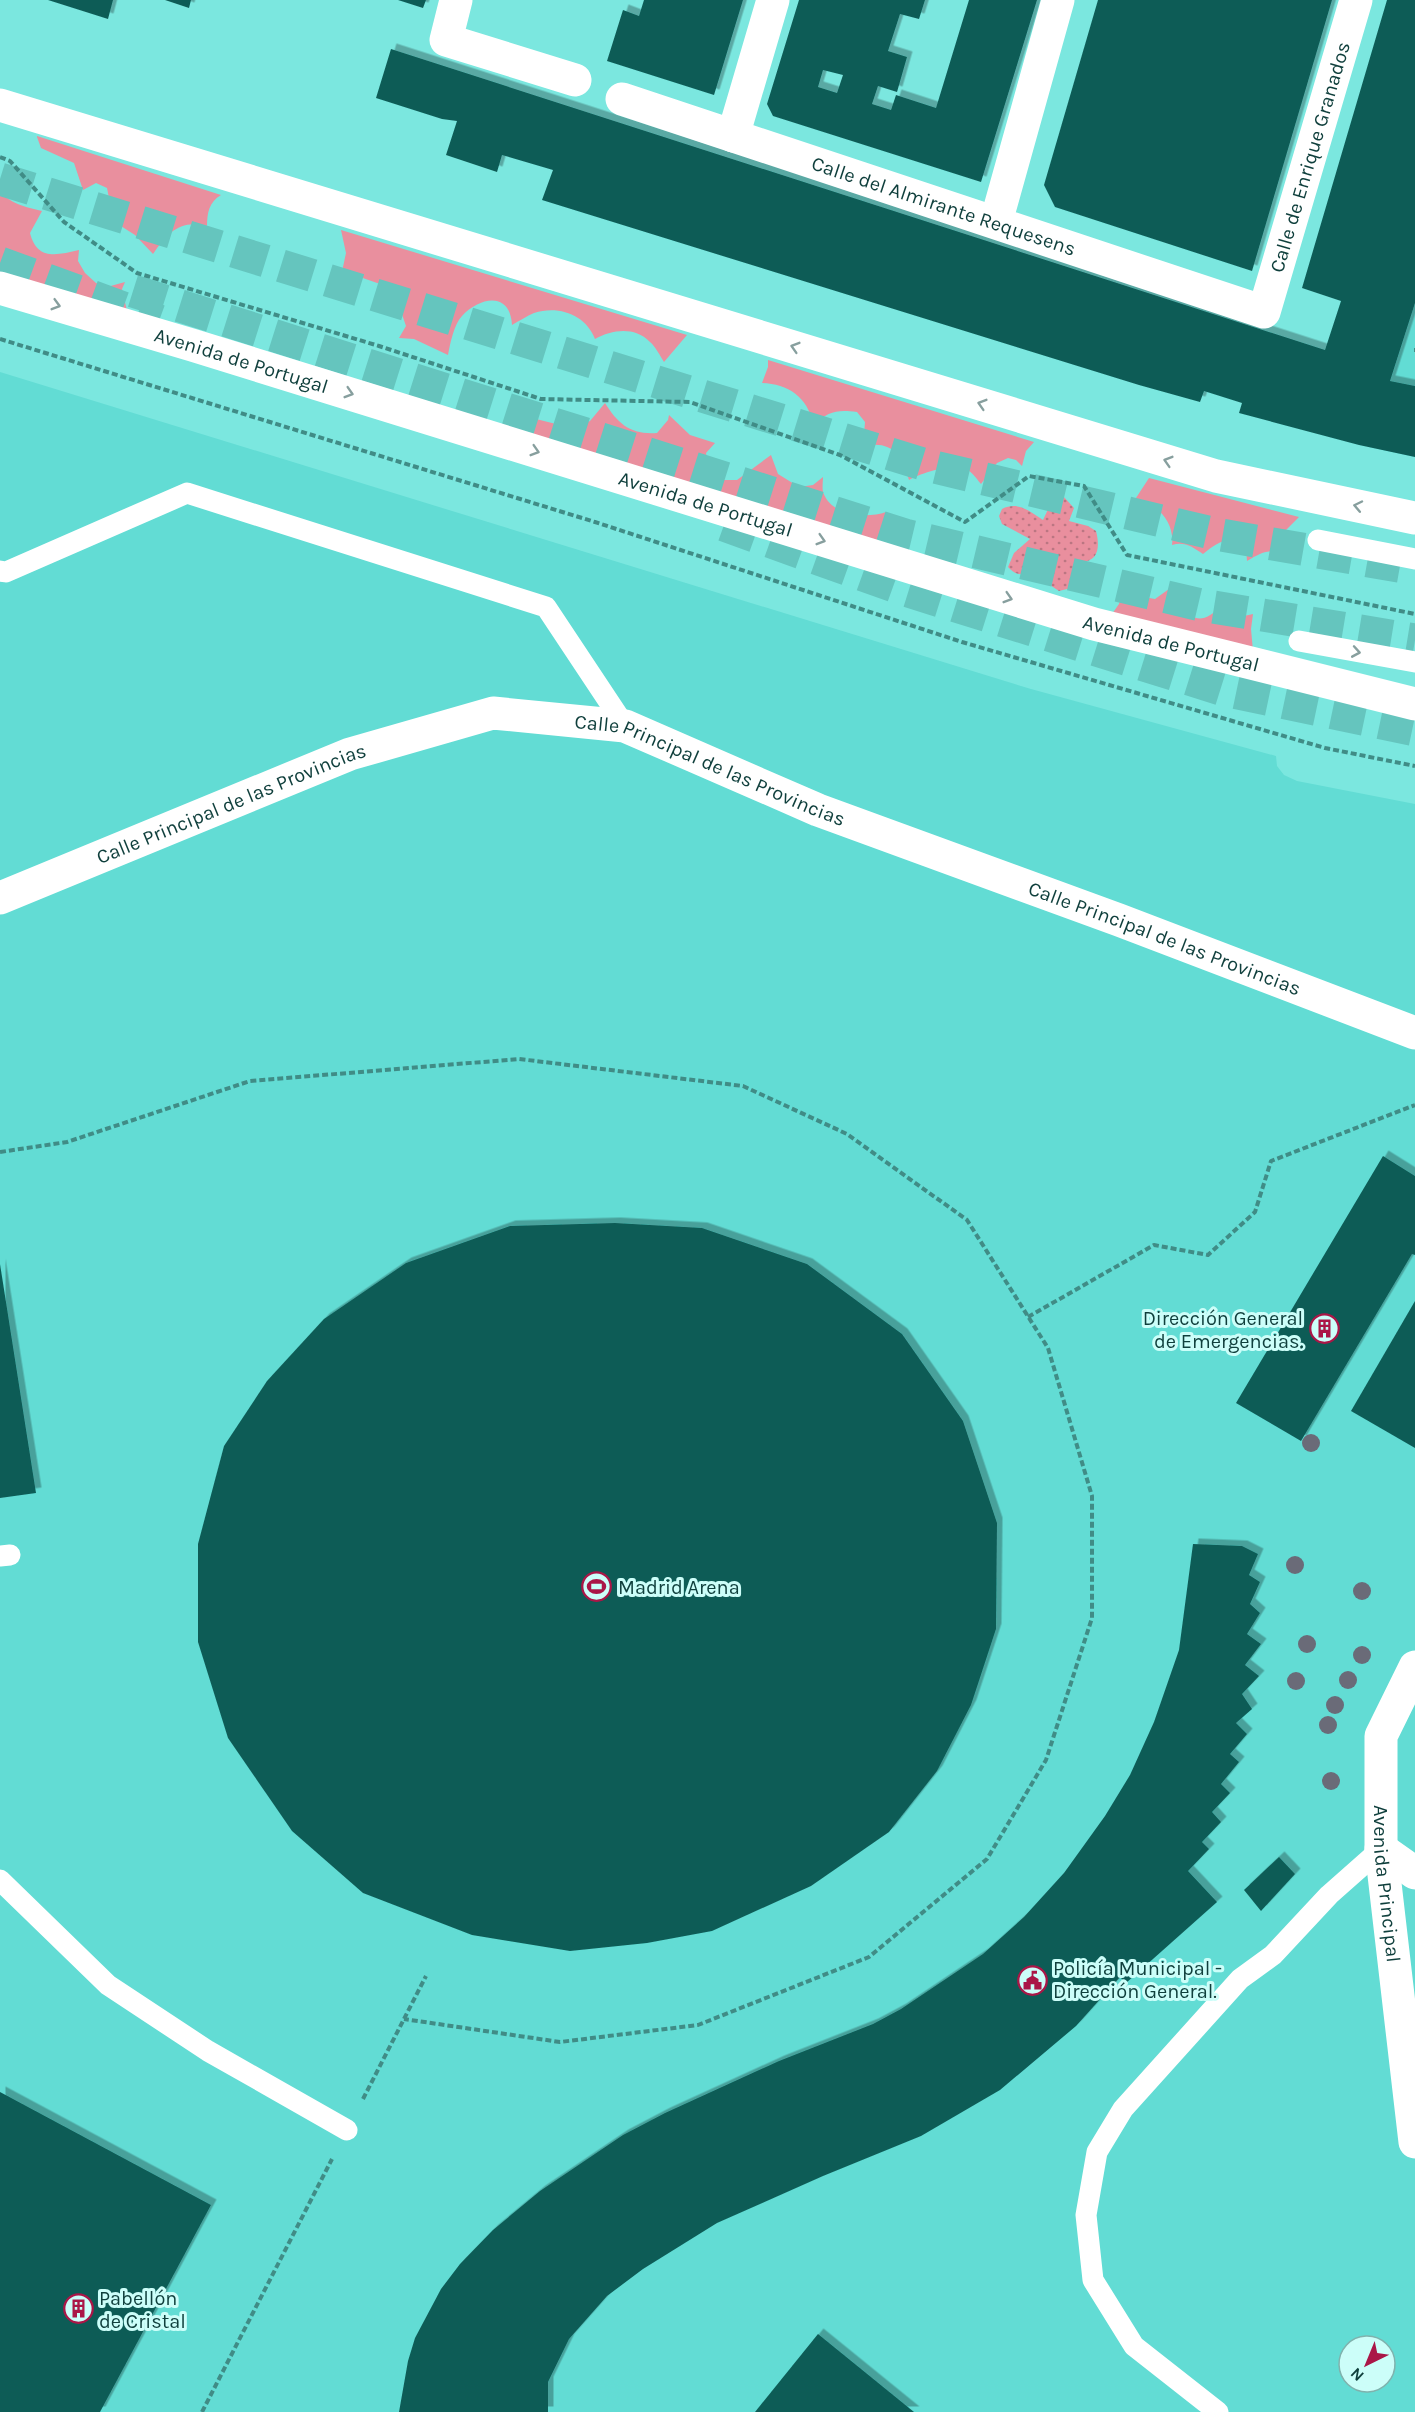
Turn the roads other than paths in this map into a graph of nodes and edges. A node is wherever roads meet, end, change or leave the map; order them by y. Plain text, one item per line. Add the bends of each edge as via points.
1 (456, 0) edge
2 (773, 0) edge
3 (1058, 0) edge
4 (1356, 0) edge
5 (575, 80) dead end
6 (622, 99) dead end
7 (0, 105) edge
8 (733, 136) junction
9 (996, 222) junction
10 (0, 288) edge
11 (1264, 312) joint
12 (1415, 518) edge
13 (1318, 540) dead end
14 (1415, 559) edge
15 (0, 571) edge
16 (1299, 640) dead end
17 (1415, 662) edge
18 (1415, 704) edge
19 (625, 726) junction
20 (0, 898) edge
21 (1415, 1033) edge
22 (1415, 1667) edge
23 (1381, 1849) junction
24 (1415, 1873) edge
25 (0, 1880) edge
26 (347, 2130) road end
27 (1415, 2142) edge
28 (1218, 2412) edge

1 - 5 street via 446,40
2 - 8 street
3 - 9 street
4 - 11 street, Calle de Enrique Granados
6 - 8 street, Calle del Almirante Requesens
12 -> 7 street via 1216,476
8 - 9 street, Calle del Almirante Requesens
9 - 11 street, Calle del Almirante Requesens
10 -> 18 street, Avenida de Portugal via 1094,624
13 - 14 lane
15 - 19 lane via 6,572 187,493 546,607
16 -> 17 lane
19 - 20 street, Calle Principal de las Provincias via 493,713 350,754
19 - 21 street, Calle Principal de las Provincias via 818,810
22 - 23 street, Avenida Principal via 1381,1736
23 - 24 street
23 - 27 street, Avenida Principal
23 - 28 lane via 1329,1895 1273,1955 1240,1978 1122,2109 1097,2152 1086,2215 1093,2280 1134,2346
25 - 26 lane via 108,1985 208,2051

